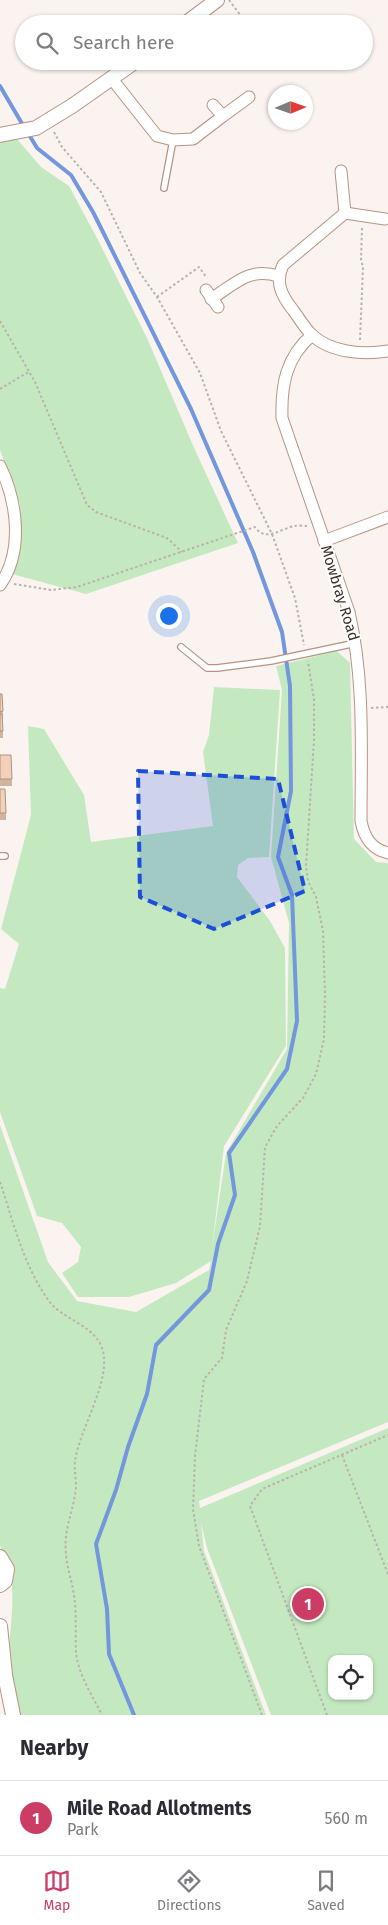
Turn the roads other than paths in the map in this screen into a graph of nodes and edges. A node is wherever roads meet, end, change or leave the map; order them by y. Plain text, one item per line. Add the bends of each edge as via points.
1 (217, 0) edge
2 (197, 15) edge
3 (124, 70) edge
4 (112, 79) junction
5 (249, 96) dead end
6 (213, 105) dead end
7 (223, 116) junction
8 (6, 134) edge
9 (173, 140) junction
10 (341, 172) dead end
11 (164, 188) dead end
12 (344, 213) junction
13 (385, 219) dead end
14 (278, 276) junction
15 (212, 299) road end
16 (312, 335) junction
17 (388, 351) edge
18 (0, 466) edge
19 (388, 517) edge
20 (324, 541) junction
21 (1, 583) edge
22 (356, 643) junction
23 (181, 647) dead end
24 (388, 853) edge
25 (0, 1558) edge
26 (0, 1585) edge
27 (0, 1626) edge
28 (13, 1715) edge

1 - 2 street
3 - 4 street
4 - 8 street via 36,128
4 - 9 street via 157,136
5 - 7 street
6 - 7 street
7 - 9 street via 193,138
9 - 11 lane
10 - 12 street
12 - 13 street
12 - 14 street via 283,264
14 - 15 street via 265,272 247,276
14 - 16 street via 286,301
16 - 17 street via 342,350 360,353
16 - 20 street, Mowbray Road via 297,350 287,370 281,394 282,418
18 - 21 street via 12,498 15,521 12,558
19 - 20 street
20 - 22 street, Mowbray Road via 349,612
22 - 23 lane via 271,661 207,668
22 - 24 street, Mowbray Road via 361,709 361,821 363,833 378,851
25 - 26 street via 7,1569 5,1581
27 - 28 street

